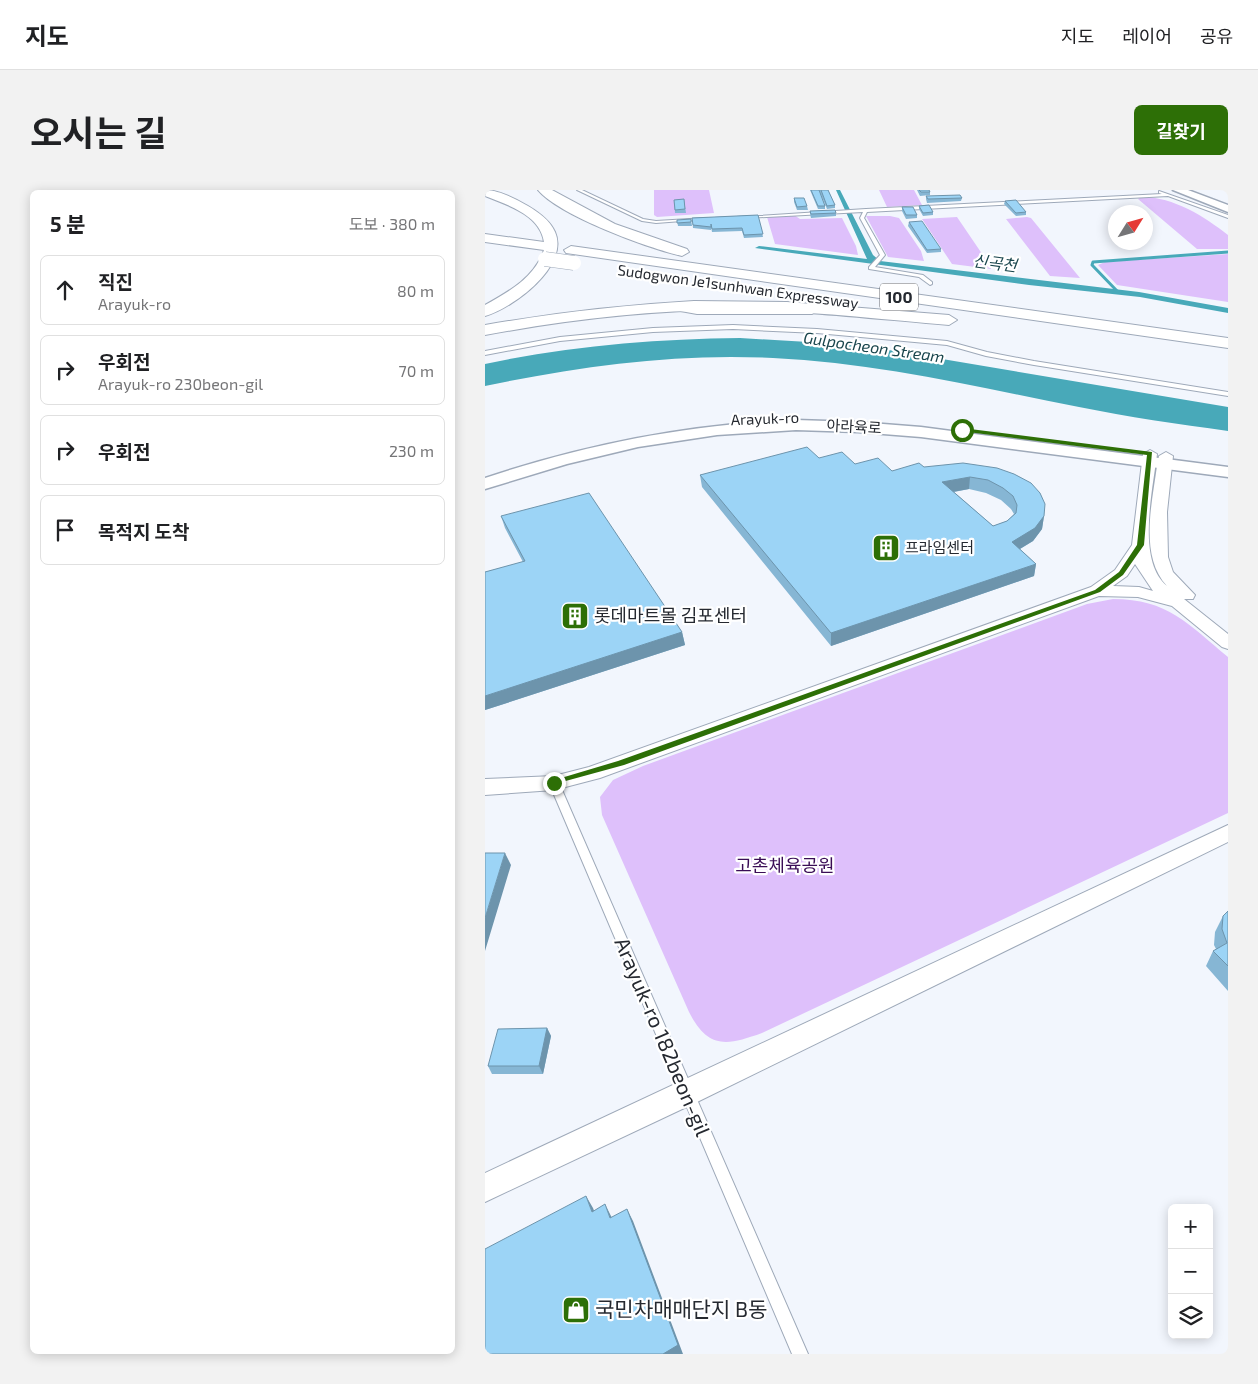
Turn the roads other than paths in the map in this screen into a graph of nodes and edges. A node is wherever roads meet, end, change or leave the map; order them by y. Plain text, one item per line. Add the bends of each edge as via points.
1 (579, 190) edge
2 (1157, 190) edge
3 (1178, 190) edge
4 (485, 192) edge
5 (538, 192) edge
6 (1167, 194) junction
7 (1228, 209) edge
8 (866, 210) junction
9 (742, 217) edge
10 (1228, 217) edge
11 (715, 219) edge
12 (485, 238) edge
13 (485, 250) edge
14 (547, 253) junction
15 (573, 257) junction
16 (528, 258) dead end
17 (930, 283) dead end
18 (909, 298) junction
19 (485, 311) edge
20 (973, 322) junction
21 (485, 330) edge
22 (1228, 343) edge
23 (485, 352) edge
24 (1228, 357) edge
25 (1228, 394) edge
26 (1157, 458) junction
27 (1228, 464) edge
28 (485, 470) edge
29 (1228, 472) edge
30 (485, 484) edge
31 (1140, 545) junction
32 (1097, 591) junction
33 (1175, 602) junction
34 (1228, 627) edge
35 (1228, 644) edge
36 (554, 783) junction
37 (485, 786) edge
38 (1228, 833) edge
39 (686, 1094) junction
40 (485, 1188) edge
41 (800, 1354) edge

1 - 11 lane via 648,221
2 - 6 lane
3 - 7 street
4 - 19 highway via 531,212 549,230 553,240 551,256 541,270 509,298
5 - 18 highway via 608,228 687,253
6 - 8 lane
6 - 10 lane
8 - 9 lane
8 - 17 lane via 862,218 882,253 871,267 921,276
12 - 14 highway, Sudogwon Je1sunhwan Expressway / 100
13 - 14 highway, Sudogwon Je1sunhwan Expressway / 100
14 - 15 highway, Sudogwon Je1sunhwan Expressway / 100, bridge
14 - 16 highway
15 - 18 highway, Sudogwon Je1sunhwan Expressway / 100
15 - 20 highway, Sudogwon Je1sunhwan Expressway / 100
18 - 22 highway, Sudogwon Je1sunhwan Expressway / 100
20 - 21 highway via 763,306 668,308 565,317
20 - 24 highway, Sudogwon Je1sunhwan Expressway / 100
23 - 25 lane via 560,339 689,328 817,331 947,340 994,356
26 - 27 street, Arayuk-ro
26 - 28 street, Arayuk-ro via 909,424 778,417 656,428 549,450
26 - 29 street, 아라육로
26 - 30 street, 아라육로 via 889,429 773,426 630,443
26 - 31 street
26 - 34 street via 1159,551 1163,569 1180,589
31 - 32 street via 1121,573
31 - 33 street via 1149,574
32 - 33 street via 1139,592
32 - 36 street via 630,759
33 - 35 street
36 - 37 street
36 - 39 lane, Arayuk-ro 182beon-gil
38 - 39 street
39 - 40 street
39 - 41 lane, Arayuk-ro 182beon-gil

